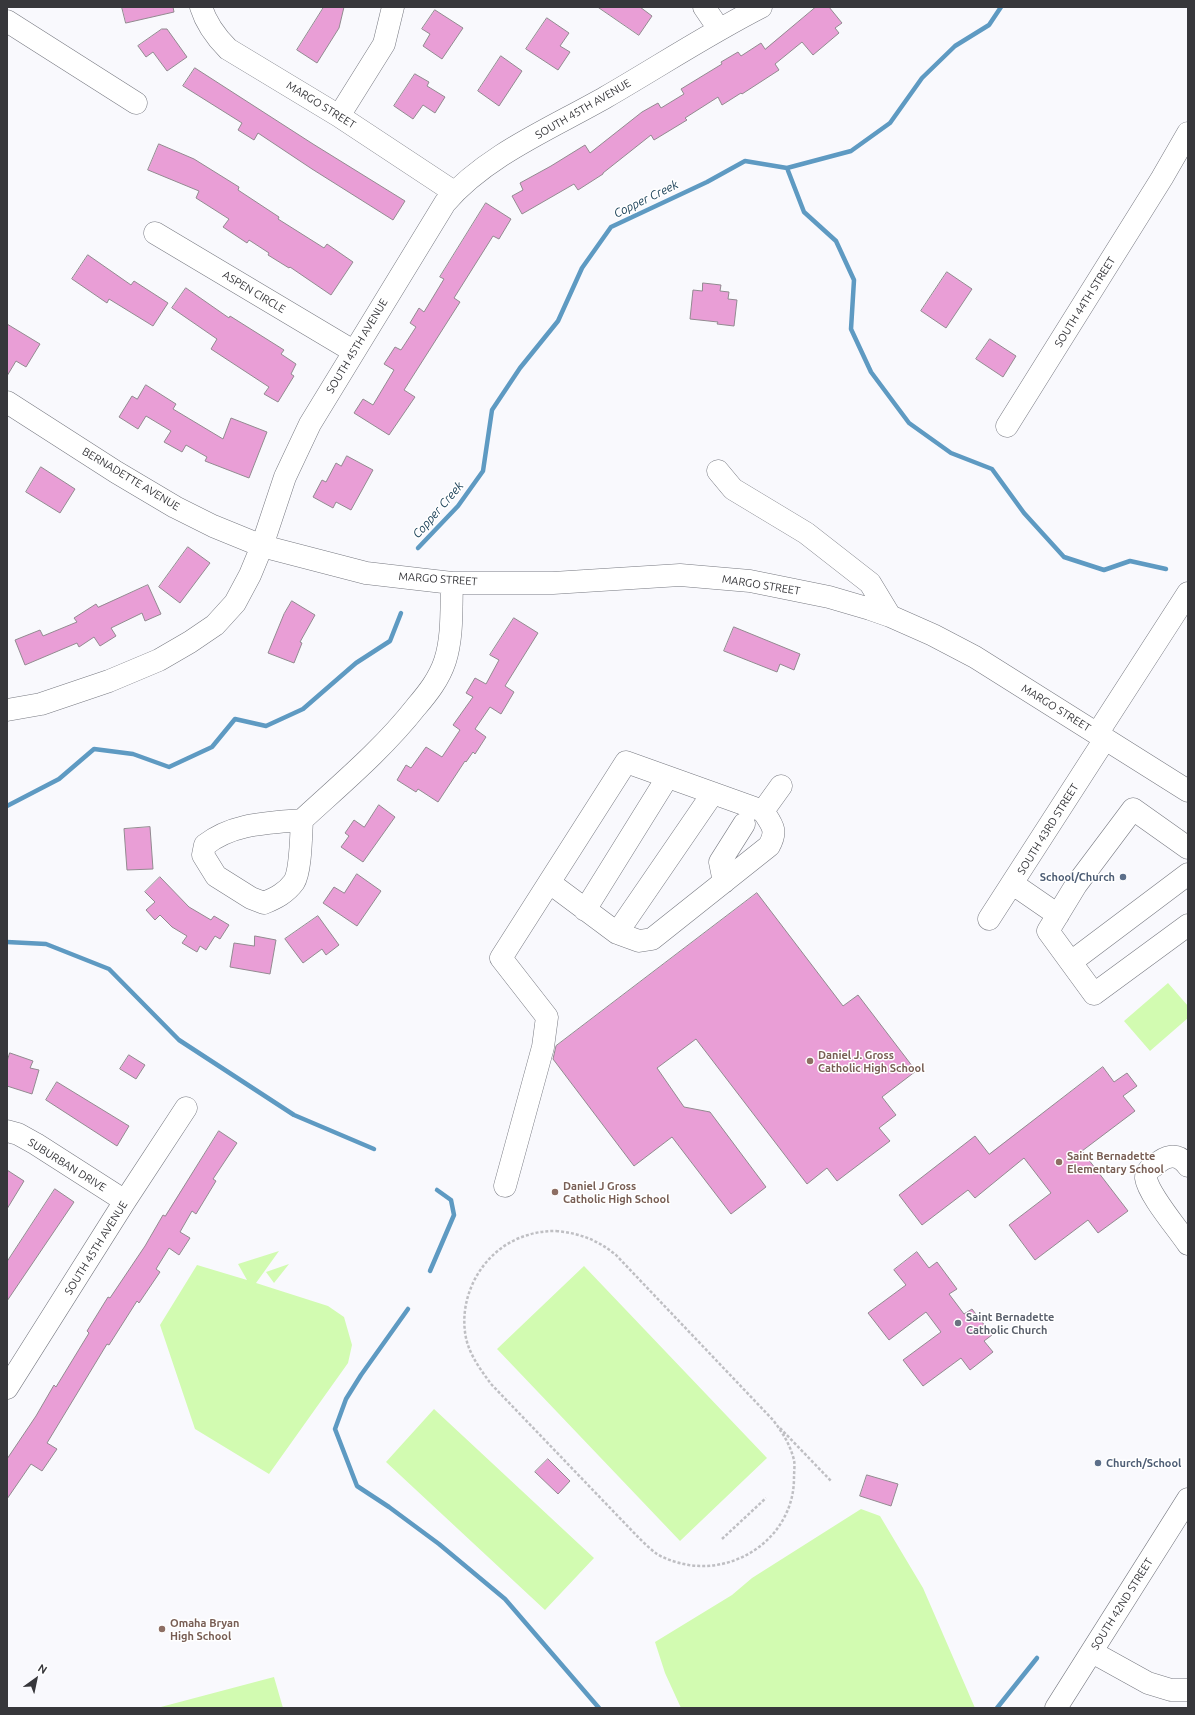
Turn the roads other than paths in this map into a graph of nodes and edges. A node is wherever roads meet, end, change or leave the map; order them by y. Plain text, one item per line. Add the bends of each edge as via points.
1 (201, 7) edge
2 (393, 7) edge
3 (704, 7) edge
4 (761, 7) edge
5 (7, 22) edge
6 (719, 29) junction
7 (136, 103) dead end
8 (339, 116) junction
9 (1188, 133) edge
10 (454, 192) junction
11 (154, 233) dead end
12 (353, 351) junction
13 (7, 402) edge
14 (1007, 426) dead end
15 (718, 471) dead end
16 (262, 546) junction
17 (452, 582) junction
18 (1188, 593) edge
19 (890, 616) junction
20 (7, 710) edge
21 (1101, 736) junction
22 (668, 778) junction
23 (781, 786) dead end
24 (1188, 791) edge
25 (713, 793) junction
26 (763, 811) junction
27 (302, 820) junction
28 (744, 824) dead end
29 (1188, 848) edge
30 (1188, 874) edge
31 (550, 882) junction
32 (724, 882) junction
33 (1013, 884) junction
34 (585, 910) junction
35 (1058, 915) junction
36 (989, 919) dead end
37 (1188, 925) edge
38 (617, 933) junction
39 (1071, 962) junction
40 (186, 1108) dead end
41 (7, 1132) edge
42 (1188, 1166) edge
43 (505, 1186) dead end
44 (125, 1201) junction
45 (1188, 1244) edge
46 (7, 1388) edge
47 (1188, 1499) edge
48 (1092, 1652) junction
49 (1188, 1690) edge
50 (1056, 1708) edge

1 - 8 street, MARGO STREET via 216,37 228,49
2 - 8 street via 384,44
3 - 6 street
4 - 6 street, SOUTH 45TH AVENUE
5 - 7 street
6 - 10 street, SOUTH 45TH AVENUE via 487,164
8 - 10 street, MARGO STREET
9 - 14 street, SOUTH 44TH STREET
10 - 12 street, SOUTH 45TH AVENUE
11 - 12 street, ASPEN CIRCLE
12 - 16 street, SOUTH 45TH AVENUE via 306,430 285,477
13 - 16 street, BERNADETTE AVENUE via 116,472 175,506 213,526
15 - 19 street via 733,489 806,532 870,583
16 - 17 street, MARGO STREET via 366,573
16 - 20 street, SOUTH 45TH AVENUE via 235,603 215,625 190,642 159,660 109,681 41,704
17 - 19 street, MARGO STREET via 553,583 680,575 750,581 829,596
17 - 27 street via 449,641 434,685 400,728
18 - 21 street, SOUTH 43RD STREET
19 - 21 street, MARGO STREET via 933,634 975,657
21 - 24 street, MARGO STREET
21 - 33 street, SOUTH 43RD STREET
22 - 25 street
22 - 31 street via 626,762
22 - 34 street
23 - 26 street
25 - 26 street
25 - 38 street
26 - 32 street via 773,826 774,836 769,846
27 - 27 street via 231,829 205,845 203,854 216,876 251,898 264,903 280,896 295,881 300,856
28 - 32 street via 720,862
29 - 35 street via 1133,809 1076,885
30 - 39 street
31 - 34 street
31 - 43 street via 501,958 547,1017 543,1046
32 - 38 street via 652,939 639,941
33 - 35 street
33 - 36 street, SOUTH 43RD STREET
34 - 38 street
35 - 39 street via 1048,931
37 - 39 street via 1094,994
40 - 44 street, SOUTH 45TH AVENUE
41 - 44 street, SUBURBAN DRIVE via 18,1134 36,1144
42 - 45 street via 1177,1157 1169,1156 1148,1171 1146,1178 1149,1190
44 - 46 street, SOUTH 45TH AVENUE
47 - 48 street, SOUTH 42ND STREET
48 - 49 street via 1148,1683 1171,1690
48 - 50 street, SOUTH 42ND STREET

